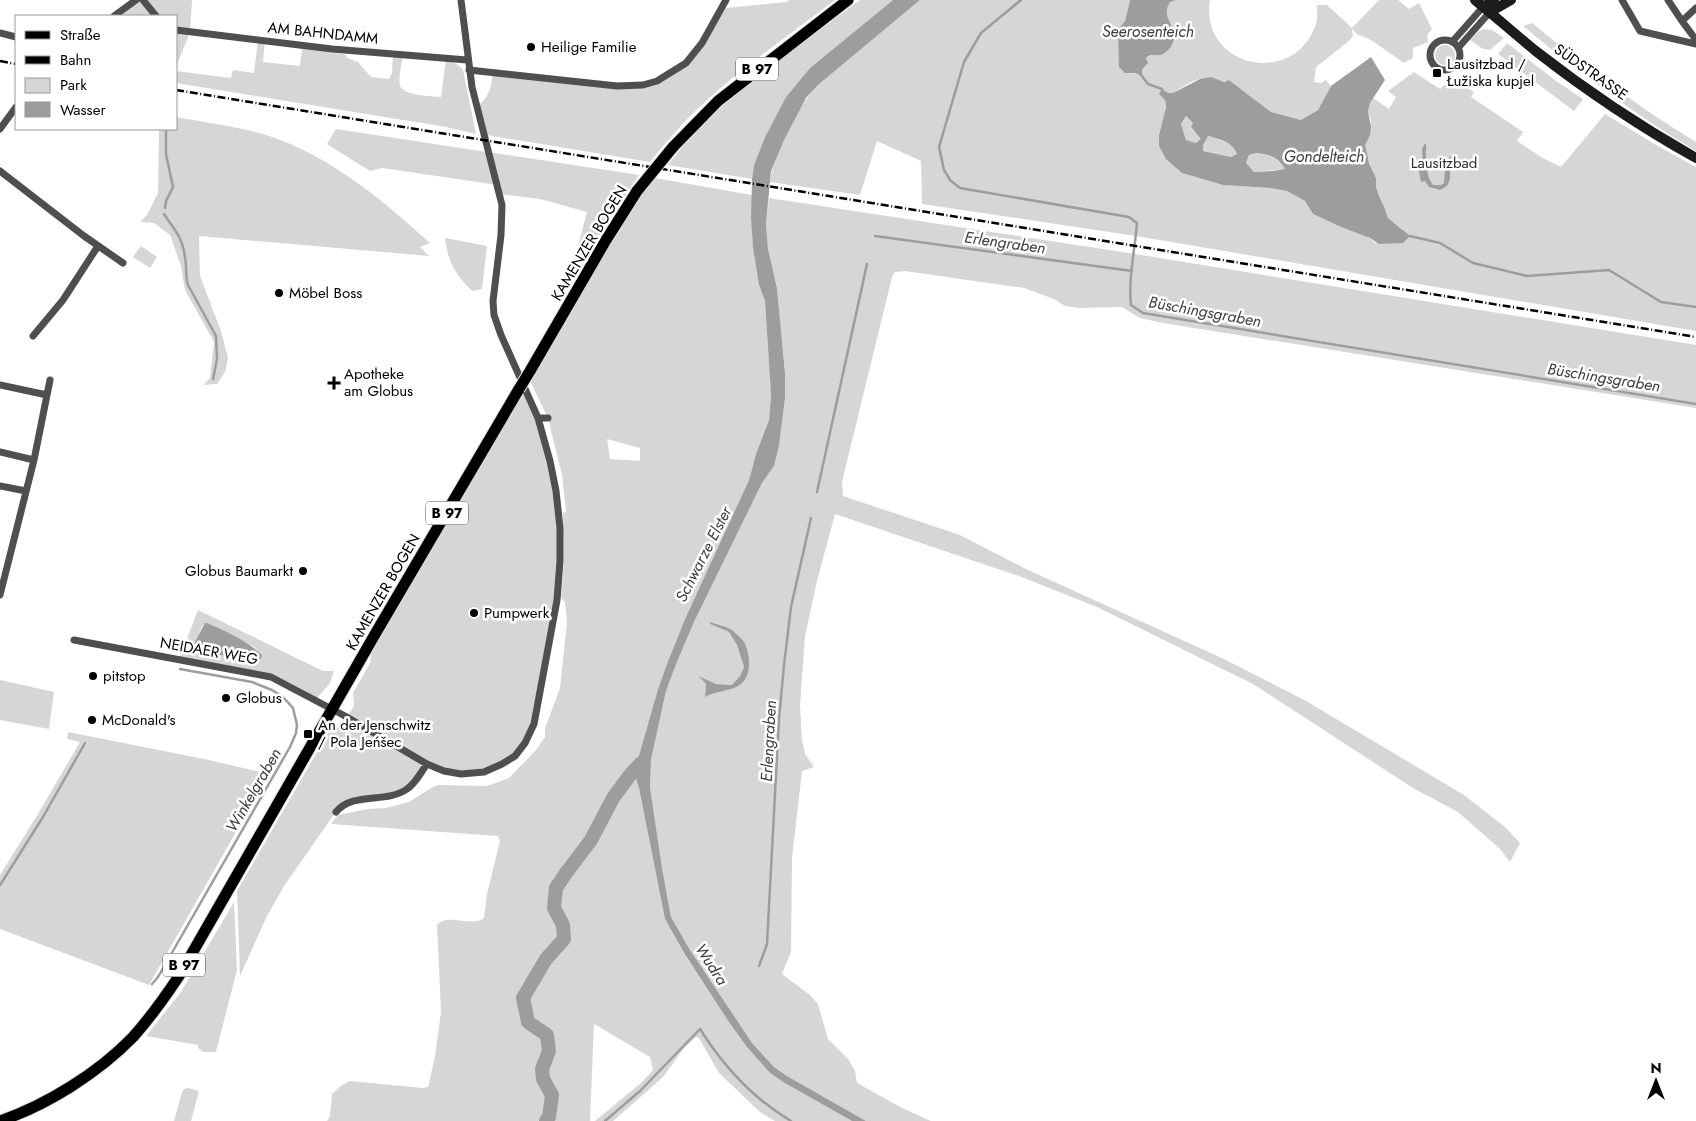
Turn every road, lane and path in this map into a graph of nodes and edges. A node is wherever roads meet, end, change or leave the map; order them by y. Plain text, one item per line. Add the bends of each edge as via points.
1 (136, 0) edge
2 (143, 0) edge
3 (461, 0) edge
4 (726, 0) edge
5 (848, 0) edge
6 (1494, 0) edge
7 (1511, 0) edge
8 (1622, 0) edge
9 (1668, 0) edge
10 (1483, 6) edge
11 (1696, 8) edge
12 (115, 15) edge
13 (155, 15) edge
14 (1682, 21) junction
15 (178, 30) edge
16 (0, 34) edge
17 (15, 37) edge
18 (1696, 40) edge
19 (1452, 42) junction
20 (1696, 44) edge
21 (1458, 48) junction
22 (468, 60) junction
23 (469, 70) junction
24 (15, 108) edge
25 (0, 129) edge
26 (1696, 158) edge
27 (0, 171) edge
28 (98, 246) junction
29 (123, 263) dead end
30 (33, 336) dead end
31 (50, 380) dead end
32 (0, 385) edge
33 (47, 395) junction
34 (538, 418) junction
35 (548, 418) dead end
36 (0, 452) edge
37 (34, 460) junction
38 (0, 486) edge
39 (26, 491) junction
40 (0, 595) edge
41 (74, 640) dead end
42 (332, 709) junction
43 (427, 764) junction
44 (336, 812) dead end
45 (0, 1121) edge

1 - 12 street
2 - 13 street
3 - 22 street, NEIDAER WEG
4 - 23 street via 702,44 686,63 657,81 643,85 617,86
5 - 42 main road, KAMENZER BOGEN / B 97, bridge via 724,96 673,146 637,191
6 - 10 main road
7 - 10 main road
8 - 20 street via 1640,31
9 - 14 street
10 - 19 street
10 - 21 street
10 - 26 main road, SÜDSTRASSE via 1570,76 1656,136
11 - 14 street
14 - 18 street
15 - 22 street, AM BAHNDAMM via 332,49
16 - 17 street
19 - 21 street
19 - 21 street via 1441,41 1433,47 1431,57 1435,66 1444,69 1455,65 1459,60
22 - 23 street, NEIDAER WEG
23 - 34 street, NEIDAER WEG via 502,205 494,315
24 - 25 street
27 - 28 street
28 - 29 street
28 - 30 street via 63,300
31 - 33 street
32 - 33 street
33 - 37 street
34 - 35 street
34 - 43 street, NEIDAER WEG via 556,491 560,561 557,600 534,724 515,756 484,772 461,774
36 - 37 street
37 - 39 street
38 - 39 street
39 - 40 street
41 - 42 street, NEIDAER WEG via 271,677
42 - 43 street, NEIDAER WEG
42 - 45 main road, KAMENZER BOGEN / B 97 via 179,976 155,1011 133,1037 84,1077 26,1111
43 - 44 street via 407,789 342,804

